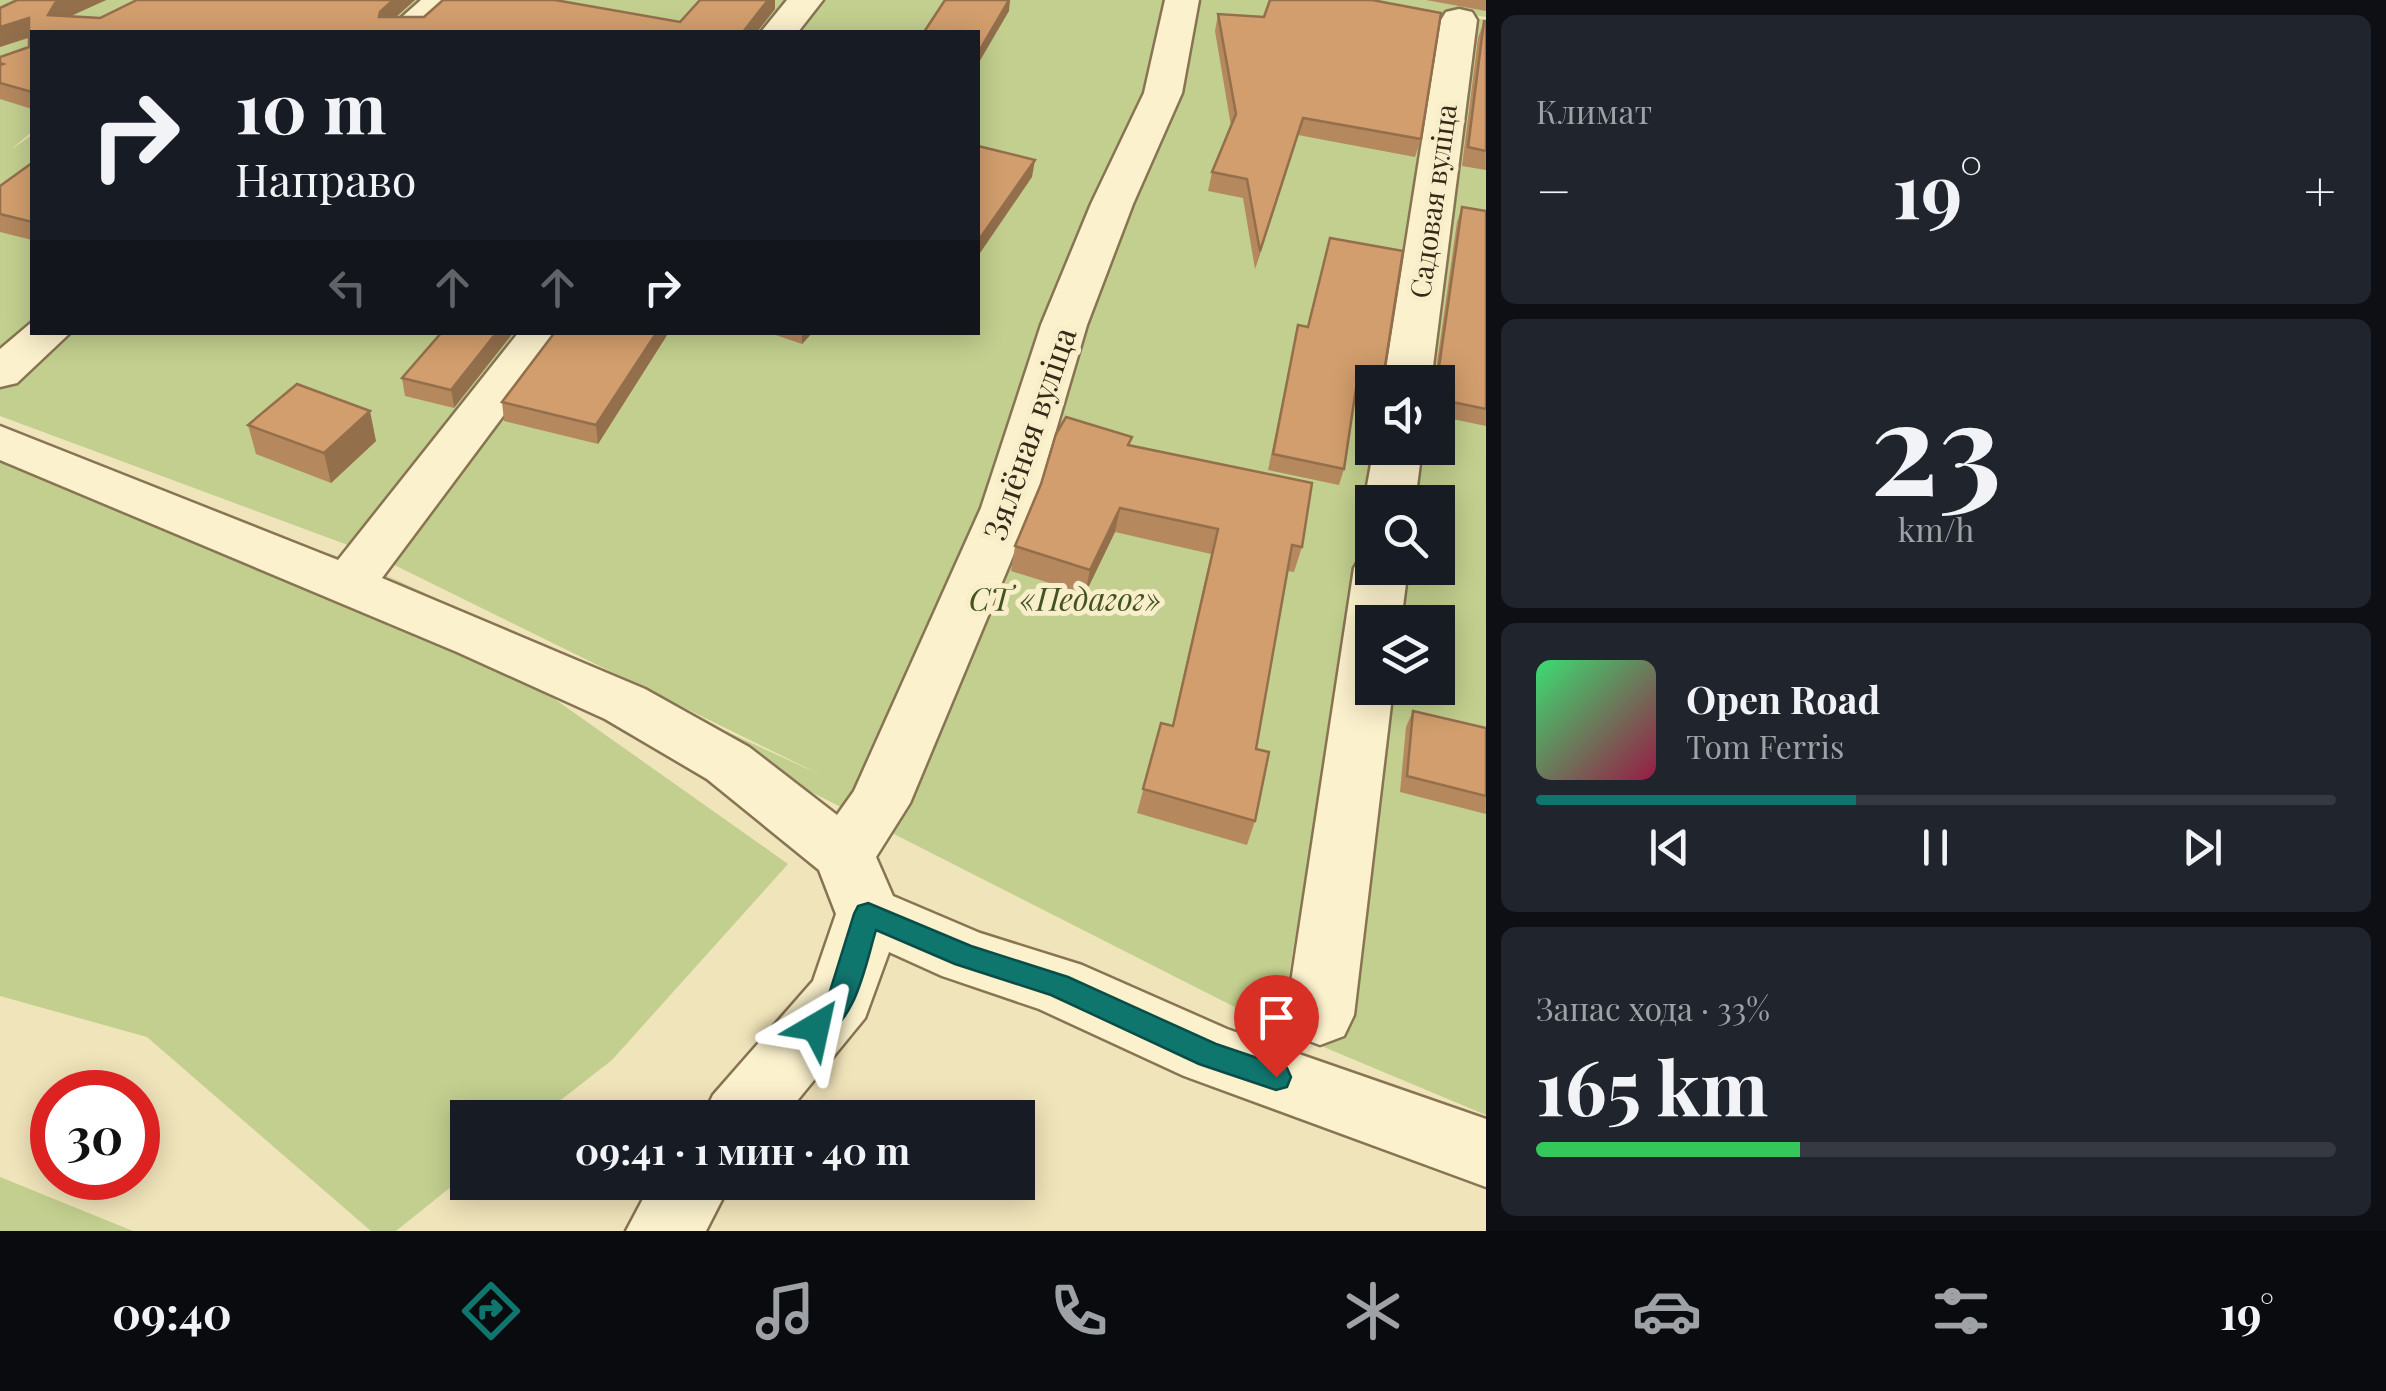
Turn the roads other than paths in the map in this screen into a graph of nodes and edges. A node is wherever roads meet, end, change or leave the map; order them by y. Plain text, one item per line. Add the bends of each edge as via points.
1 (442, 0) edge
2 (806, 0) edge
3 (1182, 0) edge
4 (1456, 19) edge
5 (405, 30) edge
6 (781, 30) edge
7 (44, 335) edge
8 (542, 335) edge
9 (1409, 365) edge
10 (0, 373) edge
11 (0, 442) edge
12 (348, 586) junction
13 (1362, 705) edge
14 (856, 884) junction
15 (1320, 1015) dead end
16 (753, 1100) edge
17 (1486, 1153) edge
18 (683, 1200) edge
19 (664, 1231) edge

1 - 5 street
2 - 6 street
3 - 14 street, Зялёная вуліца via 1163,93 1064,325 1007,508 879,803
4 - 9 street, Садовая вуліца
7 - 10 street
8 - 12 street
11 - 12 street
12 - 14 street via 624,704 728,763
13 - 15 street
14 - 16 street, Зялёная вуліца via 842,997
14 - 17 street via 965,956 1058,986 1209,1054
18 - 19 street

